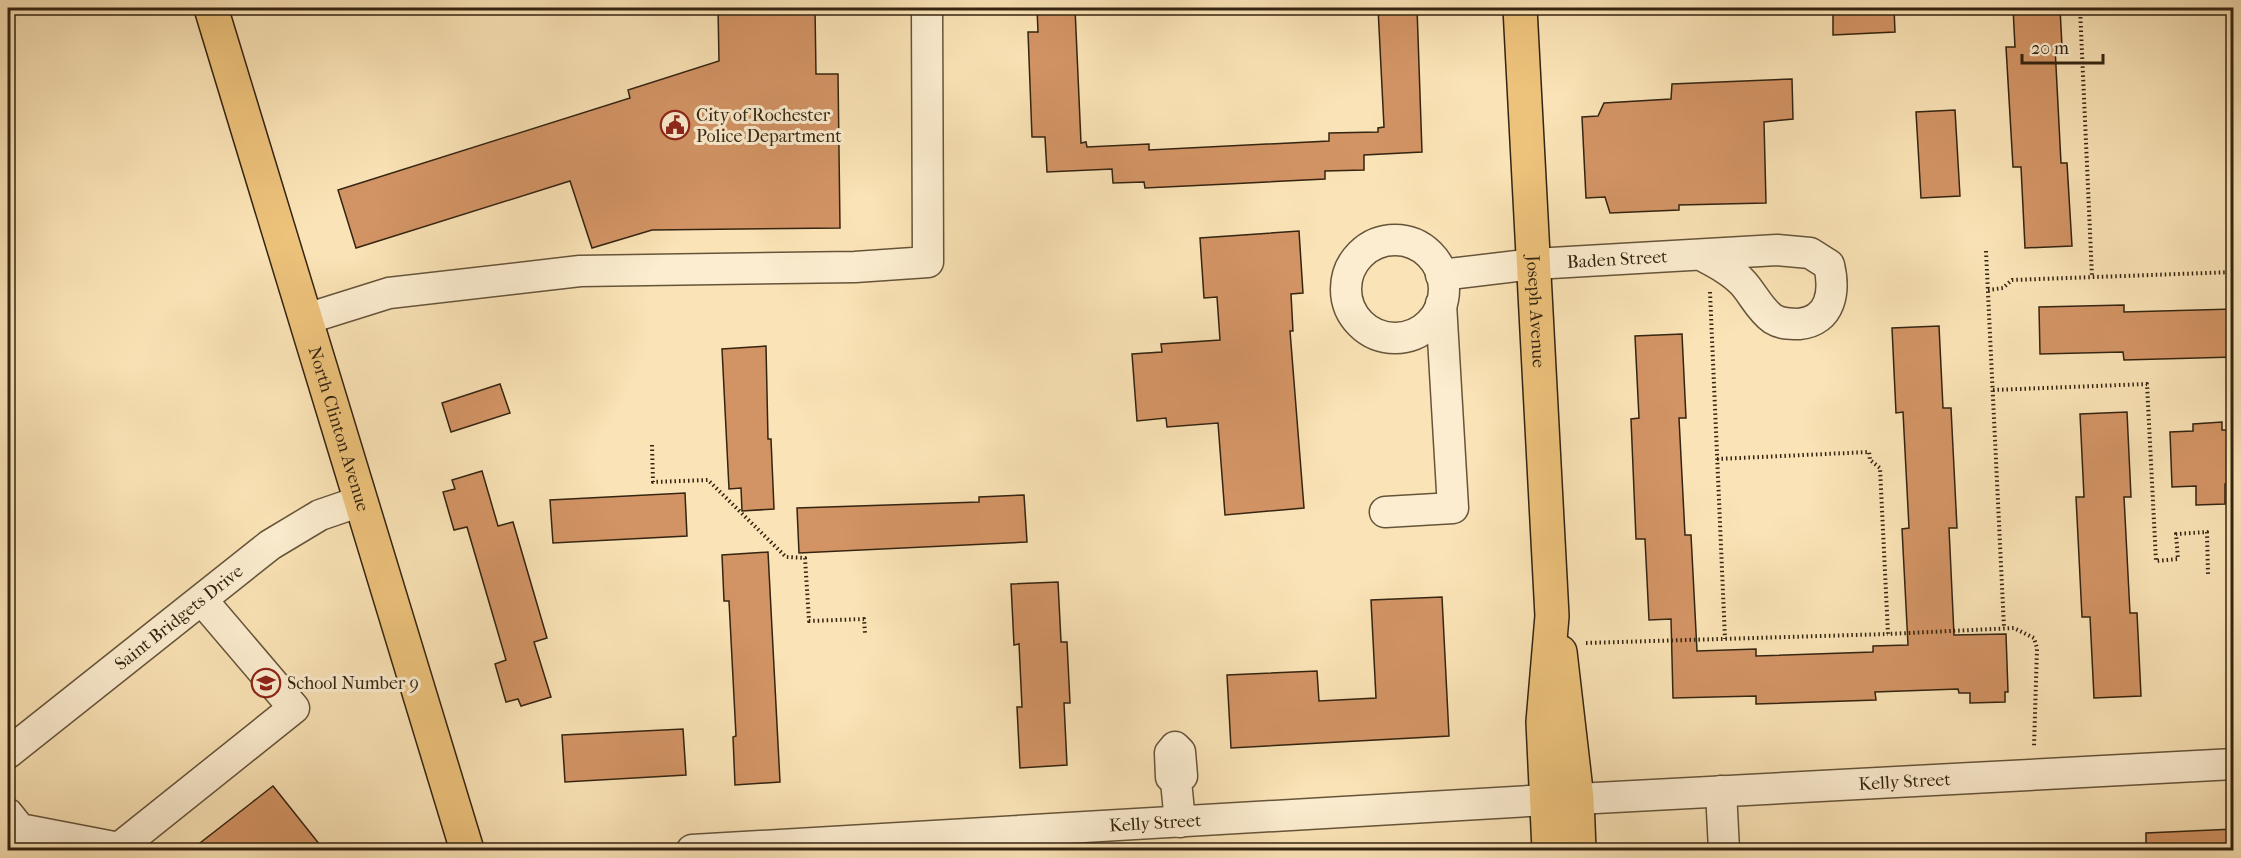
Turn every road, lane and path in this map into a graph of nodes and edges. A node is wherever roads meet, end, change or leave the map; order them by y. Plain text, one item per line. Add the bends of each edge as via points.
1 (211, 8) edge
2 (927, 8) edge
3 (1520, 8) edge
4 (2080, 8) edge
5 (1986, 251) dead end
6 (1705, 257) joint
7 (1534, 264) junction
8 (2234, 272) edge
9 (1441, 275) junction
10 (2092, 277) junction
11 (1988, 290) junction
12 (1441, 304) junction
13 (306, 319) junction
14 (1993, 390) junction
15 (652, 445) dead end
16 (1717, 459) junction
17 (361, 501) junction
18 (1385, 512) dead end
19 (2208, 574) dead end
20 (201, 600) junction
21 (2004, 628) junction
22 (1555, 630) junction
23 (866, 633) dead end
24 (1888, 633) junction
25 (1725, 639) junction
26 (8, 753) edge
27 (2234, 764) edge
28 (2033, 775) junction
29 (1176, 781) dead end
30 (1721, 791) junction
31 (1562, 800) junction
32 (8, 813) edge
33 (1180, 822) junction
34 (467, 850) edge
35 (692, 850) edge
36 (1549, 850) edge
37 (1579, 850) edge
38 (1724, 850) edge

1 - 13 main road, North Clinton Avenue
2 - 13 street via 928,262 855,267 580,271 389,293
3 - 7 main road, Joseph Avenue
4 - 10 path
5 - 11 path
6 - 7 street, Baden Street
6 - 16 path
7 - 9 street, Baden Street
7 - 22 main road, Joseph Avenue
8 - 10 path
9 - 12 street
9 - 12 street via 1431,255 1418,246 1402,240 1385,241 1369,247 1356,259 1348,273 1346,290 1349,307 1358,321 1384,337 1415,334 1428,325
10 - 11 path via 2012,280 2003,288
11 - 14 path
12 - 18 street via 1453,508
13 - 17 main road, North Clinton Avenue
14 - 19 path via 2147,384 2156,561 2178,559 2176,534 2207,532
14 - 21 path
15 - 23 path via 653,482 708,480 786,558 805,558 809,621 864,619
16 - 24 path via 1869,452 1870,460 1880,468
16 - 25 path
17 - 20 street, Saint Bridgets Drive via 320,515 286,533
17 - 34 main road, North Clinton Avenue
20 - 26 street, Saint Bridgets Drive
20 - 32 street via 294,708 119,848 20,829
21 - 24 path
21 - 28 path via 2034,638 2037,648
22 - 25 path
22 - 31 main road, Joseph Avenue via 1567,697
24 - 25 path
27 - 28 street, Kelly Street
28 - 30 street, Kelly Street
29 - 33 street
30 - 31 street, Kelly Street
30 - 38 street
31 - 33 street, Kelly Street
31 - 36 main road, Joseph Avenue
31 - 37 main road, Joseph Avenue
33 - 35 street, Kelly Street

